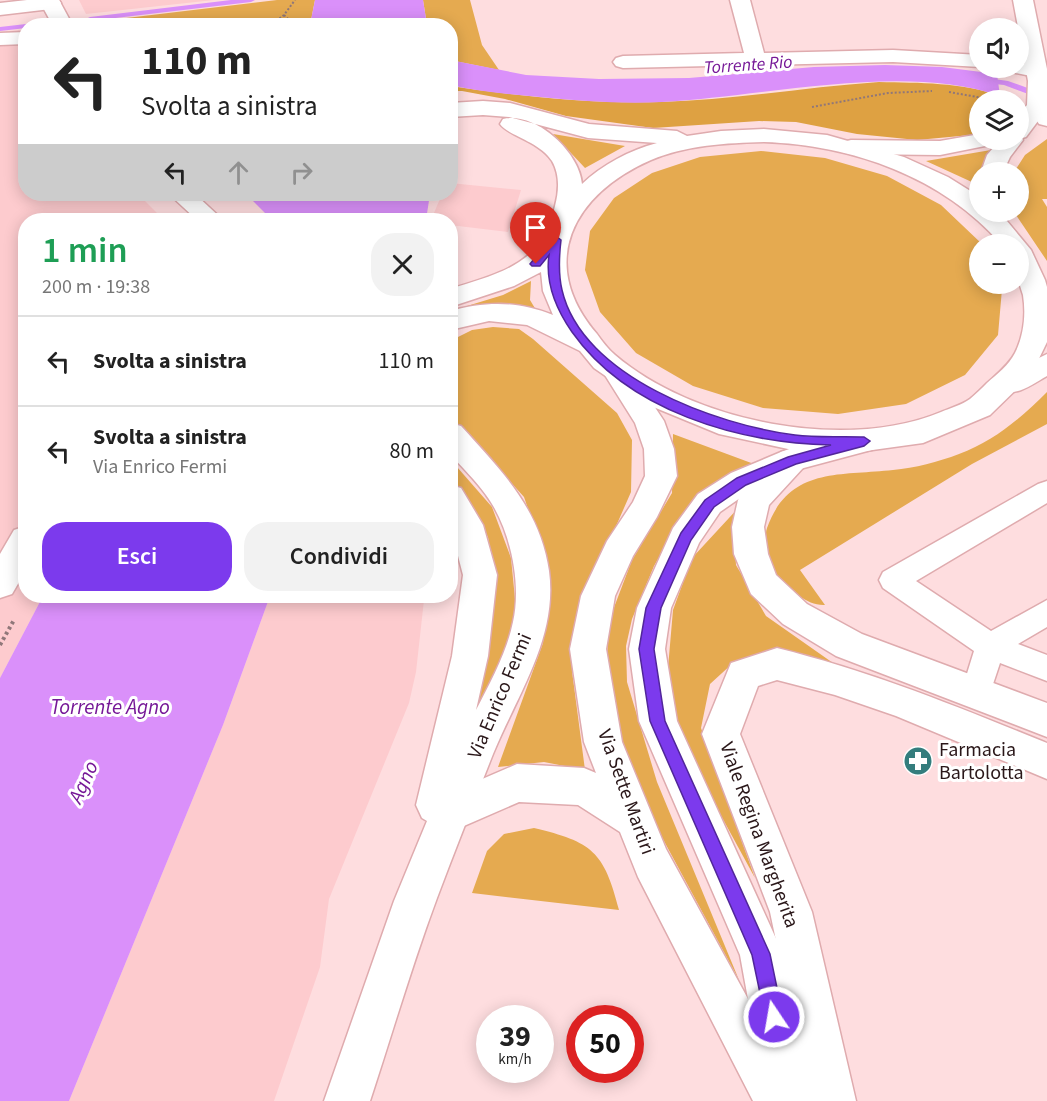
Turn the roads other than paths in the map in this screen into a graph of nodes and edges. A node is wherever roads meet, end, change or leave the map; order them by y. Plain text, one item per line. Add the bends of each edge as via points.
1 (740, 0) edge
2 (1023, 0) edge
3 (50, 2) edge
4 (0, 9) edge
5 (59, 18) edge
6 (18, 38) edge
7 (0, 39) edge
8 (755, 58) junction
9 (969, 61) edge
10 (623, 62) dead end
11 (1031, 73) edge
12 (458, 111) edge
13 (1043, 112) edge
14 (458, 114) edge
15 (1029, 123) edge
16 (703, 139) junction
17 (969, 142) edge
18 (851, 147) junction
19 (969, 200) edge
20 (189, 201) edge
21 (203, 213) edge
22 (995, 222) edge
23 (560, 230) junction
24 (1005, 234) edge
25 (1029, 272) edge
26 (458, 295) edge
27 (458, 319) edge
28 (587, 345) junction
29 (1047, 364) edge
30 (617, 372) junction
31 (1010, 384) junction
32 (864, 441) junction
33 (458, 443) edge
34 (792, 460) junction
35 (1047, 491) edge
36 (458, 510) edge
37 (18, 553) edge
38 (0, 584) edge
39 (1047, 612) edge
40 (990, 646) junction
41 (1047, 668) edge
42 (976, 693) junction
43 (1047, 720) edge
44 (1047, 761) edge
45 (450, 813) junction
46 (634, 819) junction
47 (415, 901) junction
48 (347, 1101) edge
49 (778, 1101) edge
50 (791, 1101) edge
51 (833, 1101) edge

1 - 8 main road
2 - 11 main road
3 - 4 main road
3 - 5 main road
6 - 7 main road
8 - 9 main road via 893,56
8 - 10 main road
11 - 13 main road
12 - 16 main road via 510,110 588,131
13 - 15 main road
14 - 23 main road via 515,125 545,141 564,162 570,181
16 - 18 main road via 751,135
16 - 23 main road via 644,155 596,182
17 - 18 main road via 940,148
18 - 19 main road via 904,164
20 - 21 main road
22 - 24 main road
23 - 26 main road via 536,264 505,280
23 - 28 main road via 553,265 556,291 568,318
25 - 31 main road via 1035,284 1040,319 1031,352
27 - 28 main road via 498,312 530,316
28 - 30 main road
29 - 31 main road
30 - 32 main road via 667,404 729,427 796,440
30 - 46 main road, Via Sette Martiri via 649,421 659,449 662,476 619,550 598,596 588,649 603,742
31 - 32 main road via 972,411 934,428
32 - 34 main road
33 - 45 main road, Via Enrico Fermi via 498,487 520,524 532,571 531,621 510,681
34 - 42 main road via 754,500 748,527 751,554 763,584 795,614 849,645
34 - 50 main road via 742,481 709,503 686,537 654,608 647,649 658,721 761,954
35 - 40 lane via 893,580
36 - 47 main road, Via Enrico Fermi via 467,525 480,575 470,656
37 - 38 main road
39 - 40 lane
40 - 41 lane
40 - 42 lane
42 - 43 main road
44 - 51 main road, Viale Regina Margherita via 904,702 835,679 777,664 744,674 721,734 791,912
45 - 46 main road via 517,783 584,787
45 - 47 main road, Via Enrico Fermi
46 - 49 main road, Via Sette Martiri via 652,863
47 - 48 main road, Via Enrico Fermi

